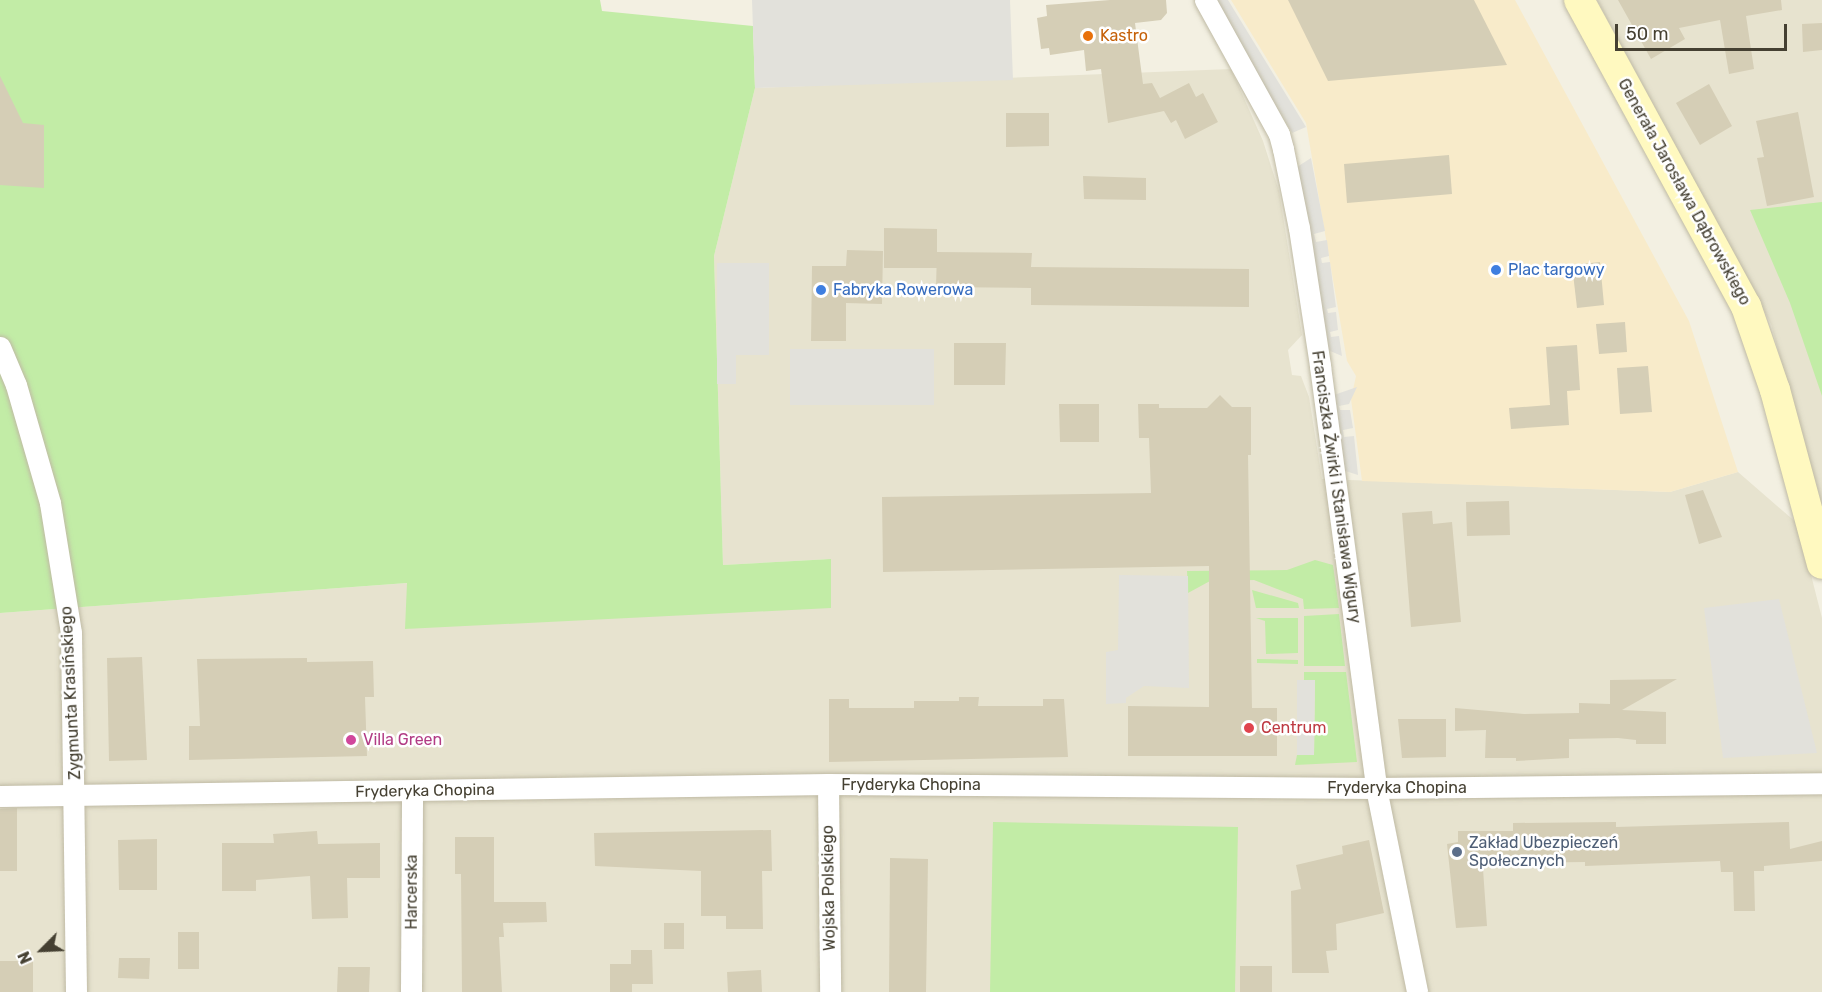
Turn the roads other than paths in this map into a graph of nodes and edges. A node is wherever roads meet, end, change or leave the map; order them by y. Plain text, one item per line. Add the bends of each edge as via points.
1 (1205, 0) edge
2 (1579, 0) edge
3 (0, 347) edge
4 (1822, 564) edge
5 (1822, 783) edge
6 (828, 784) junction
7 (1377, 788) junction
8 (412, 792) junction
9 (0, 796) edge
10 (76, 797) junction
11 (76, 992) edge
12 (411, 992) edge
13 (831, 992) edge
14 (1417, 992) edge

1 - 7 street, Franciszka Żwirki i Stanisława Wigury via 1239,56 1281,142 1305,262
2 - 4 street, Generała Jarosława Dąbrowskiego via 1746,306 1775,390
3 - 10 street, Zygmunta Krasińskiego via 34,444 59,547 71,633
5 - 7 street, Fryderyka Chopina
6 - 7 street, Fryderyka Chopina
6 - 8 street, Fryderyka Chopina
6 - 13 street, Wojska Polskiego
7 - 14 street, Franciszka Żwirki i Stanisława Wigury
8 - 10 street, Fryderyka Chopina
8 - 12 street, Harcerska
9 - 10 street, Fryderyka Chopina
10 - 11 street, Zygmunta Krasińskiego

